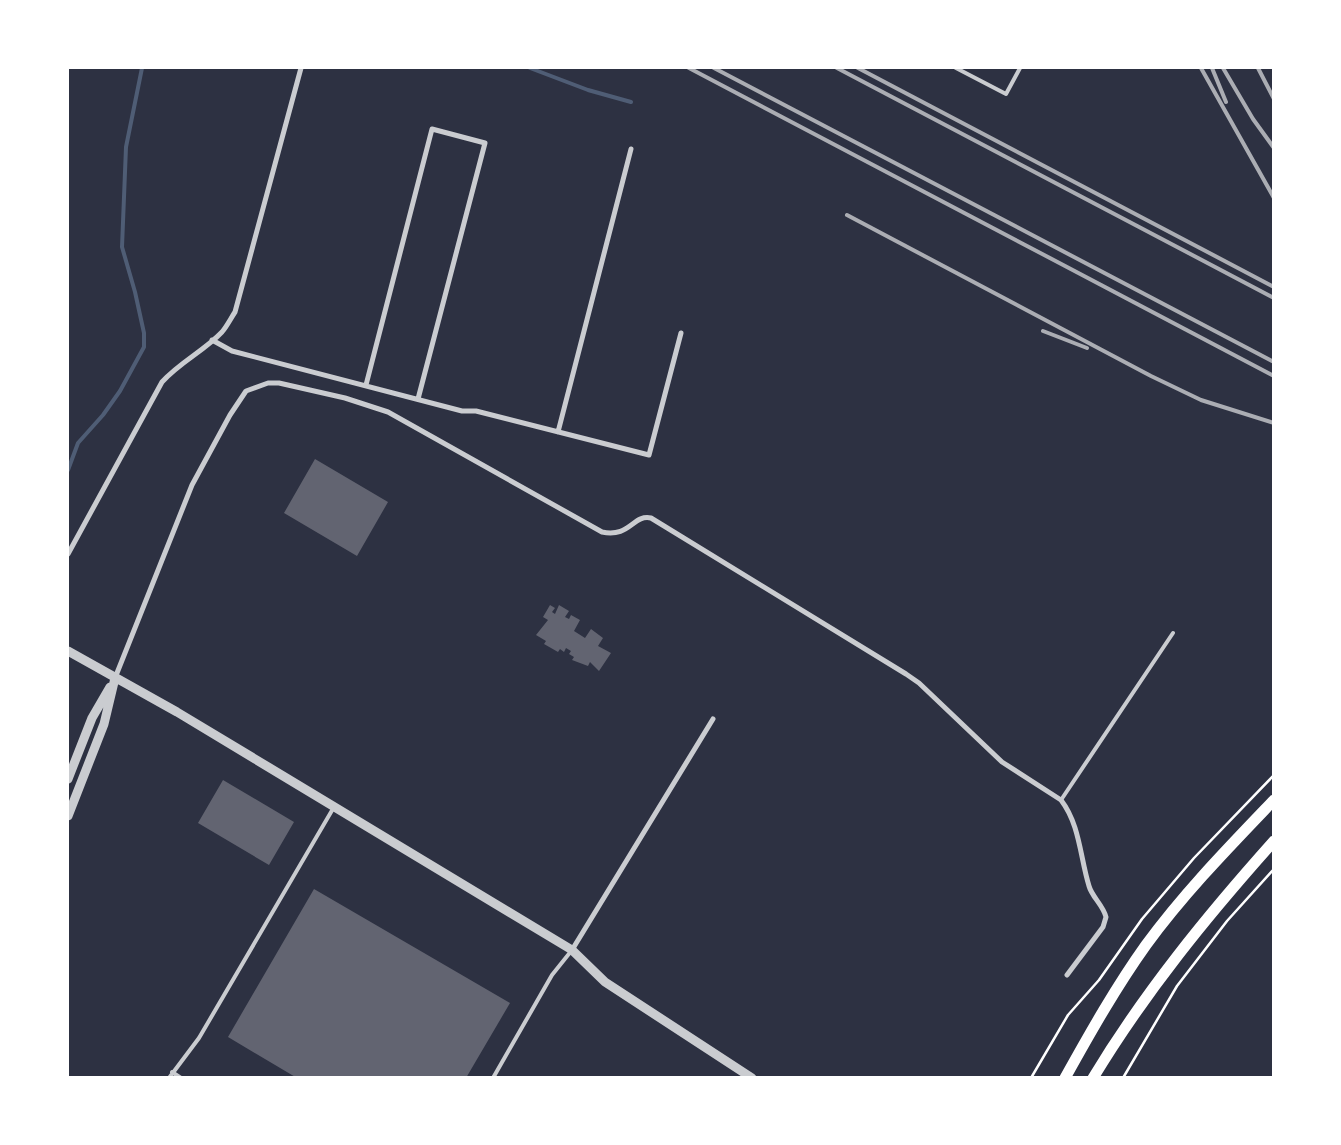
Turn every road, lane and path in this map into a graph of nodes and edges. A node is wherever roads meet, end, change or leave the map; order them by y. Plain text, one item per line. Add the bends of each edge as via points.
1 (301, 68) edge
2 (956, 68) edge
3 (1020, 68) edge
4 (631, 149) dead end
5 (681, 333) dead end
6 (212, 340) junction
7 (366, 385) junction
8 (418, 399) junction
9 (558, 432) junction
10 (68, 554) edge
11 (1173, 633) dead end
12 (68, 651) edge
13 (115, 678) junction
14 (714, 719) dead end
15 (1274, 775) edge
16 (68, 779) edge
17 (1061, 800) junction
18 (1274, 800) edge
19 (335, 806) junction
20 (68, 816) edge
21 (1274, 841) edge
22 (1274, 869) edge
23 (572, 950) junction
24 (1067, 975) dead end
25 (172, 1072) junction
26 (740, 1074) edge
27 (169, 1078) edge
28 (181, 1078) edge
29 (493, 1078) edge
30 (752, 1078) edge
31 (1031, 1078) edge
32 (1064, 1078) edge
33 (1093, 1078) edge
34 (1123, 1078) edge

1 - 6 street via 235,312
2 - 3 lane via 1006,94
4 - 9 street
5 - 9 street via 649,455
6 - 7 street via 232,351
6 - 10 street via 176,366 162,382
7 - 8 street
7 - 8 street via 432,129 485,143
8 - 9 street via 462,411 476,410
11 - 17 lane
12 - 13 street
13 - 16 street via 92,718
13 - 17 street via 192,485 230,415 246,391 268,383 279,383 388,412 602,532 618,534 640,518 650,518 906,674 1002,762
13 - 19 street
13 - 20 street via 104,724
14 - 23 street
15 - 31 path via 1194,858 1142,919 1099,980 1068,1015
17 - 24 street via 1074,822 1089,888 1106,917 1103,927
18 - 32 main road via 1208,868 1146,945
19 - 23 street
19 - 25 lane via 199,1038
21 - 33 main road via 1169,965 1124,1026
22 - 34 path via 1227,921 1177,986
23 - 26 street via 605,982
23 - 29 lane via 552,975
25 - 27 lane
25 - 28 lane
26 - 30 street

